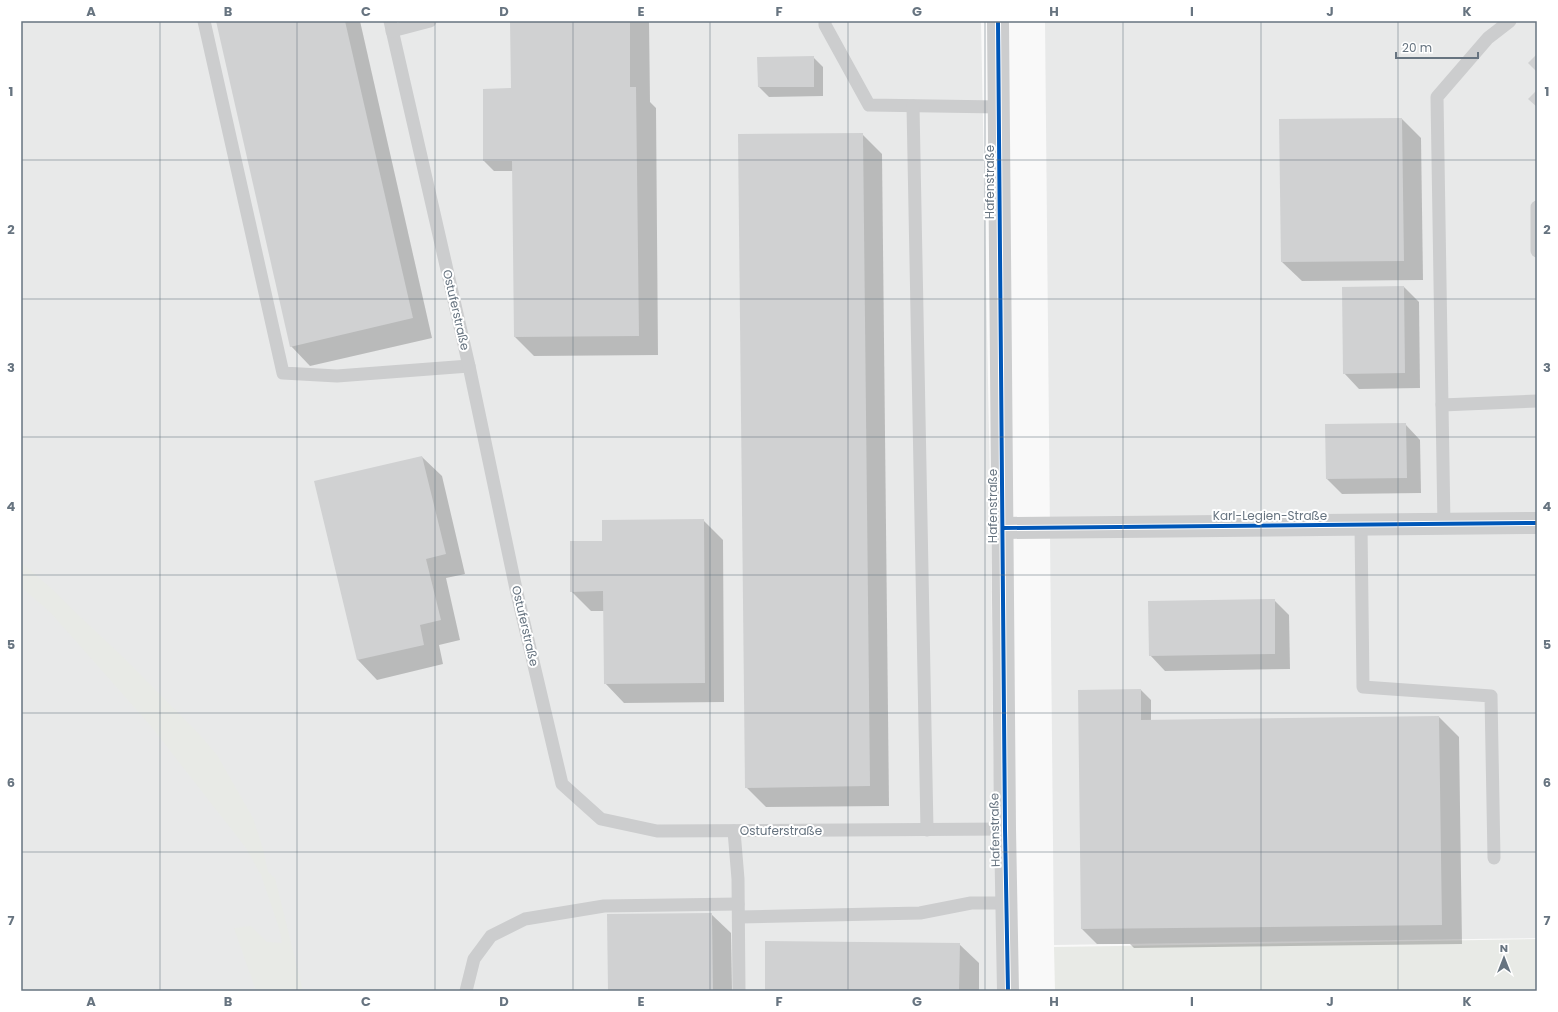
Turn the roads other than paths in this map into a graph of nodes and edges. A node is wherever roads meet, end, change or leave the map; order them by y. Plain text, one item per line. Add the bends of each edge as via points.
1 (204, 21) edge
2 (430, 21) edge
3 (824, 21) edge
4 (998, 21) edge
5 (1510, 21) edge
6 (391, 26) edge
7 (912, 106) junction
8 (999, 107) junction
9 (1537, 207) edge
10 (1537, 251) edge
11 (469, 366) junction
12 (1537, 401) edge
13 (1442, 405) junction
14 (1537, 523) edge
15 (1444, 525) junction
16 (1361, 526) junction
17 (1003, 528) junction
18 (1005, 829) junction
19 (927, 830) junction
20 (734, 831) junction
21 (1494, 858) dead end
22 (1006, 903) junction
23 (739, 910) junction
24 (466, 991) edge
25 (739, 991) edge
26 (1008, 991) edge

1 - 11 lane via 283,373 337,376
2 - 6 lane
3 - 7 lane via 869,105
4 - 8 street, Hafenstraße
5 - 13 lane via 1488,38 1437,97
6 - 11 lane, Ostuferstraße
7 - 8 lane
7 - 19 lane
8 - 17 street, Hafenstraße
9 - 10 lane
11 - 20 lane, Ostuferstraße via 516,589 562,784 601,820 657,831
12 - 13 lane
13 - 15 lane
14 - 15 street, Karl-Legien-Straße
15 - 16 street, Karl-Legien-Straße
16 - 17 street, Karl-Legien-Straße
16 - 21 lane via 1363,687 1491,696
17 - 18 street, Hafenstraße
18 - 19 lane, Ostuferstraße
18 - 22 street, Hafenstraße
19 - 20 lane, Ostuferstraße
20 - 23 lane
22 - 23 lane via 971,903 920,913
22 - 26 street, Hafenstraße
23 - 24 lane via 604,906 525,919 490,936 474,959
23 - 25 lane

